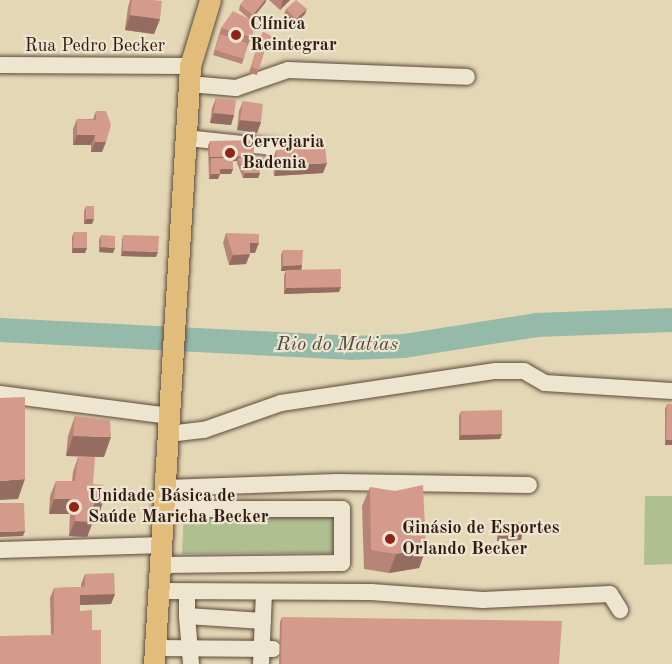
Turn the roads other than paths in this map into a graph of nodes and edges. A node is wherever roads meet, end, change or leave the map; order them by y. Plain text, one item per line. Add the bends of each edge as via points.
1 (210, 0) edge
2 (0, 65) edge
3 (189, 75) junction
4 (467, 77) dead end
5 (186, 138) junction
6 (310, 151) edge
7 (672, 391) edge
8 (0, 394) edge
9 (170, 425) junction
10 (529, 485) dead end
11 (166, 499) junction
12 (0, 550) edge
13 (162, 555) junction
14 (160, 591) junction
15 (188, 592) junction
16 (264, 593) junction
17 (620, 610) dead end
18 (187, 616) junction
19 (263, 621) junction
20 (265, 654) edge
21 (155, 656) edge
22 (190, 656) edge

1 - 3 main road
2 - 3 street, Rua Pedro Becker
3 - 4 street, Rua Pedro Becker via 236,88 288,70
3 - 5 main road
5 - 6 street
5 - 9 main road
7 - 9 street via 545,383 524,370 496,371 281,403 204,430
8 - 9 street
9 - 11 main road
10 - 11 street via 337,482
11 - 13 main road
11 - 13 street via 342,509 342,563
12 - 13 street
13 - 14 main road
14 - 15 street
14 - 21 main road
15 - 16 street
15 - 18 street
16 - 17 street via 370,592 483,600 610,594
16 - 19 street
18 - 19 street
18 - 22 street
19 - 20 street
20 - 22 street
21 - 22 street

